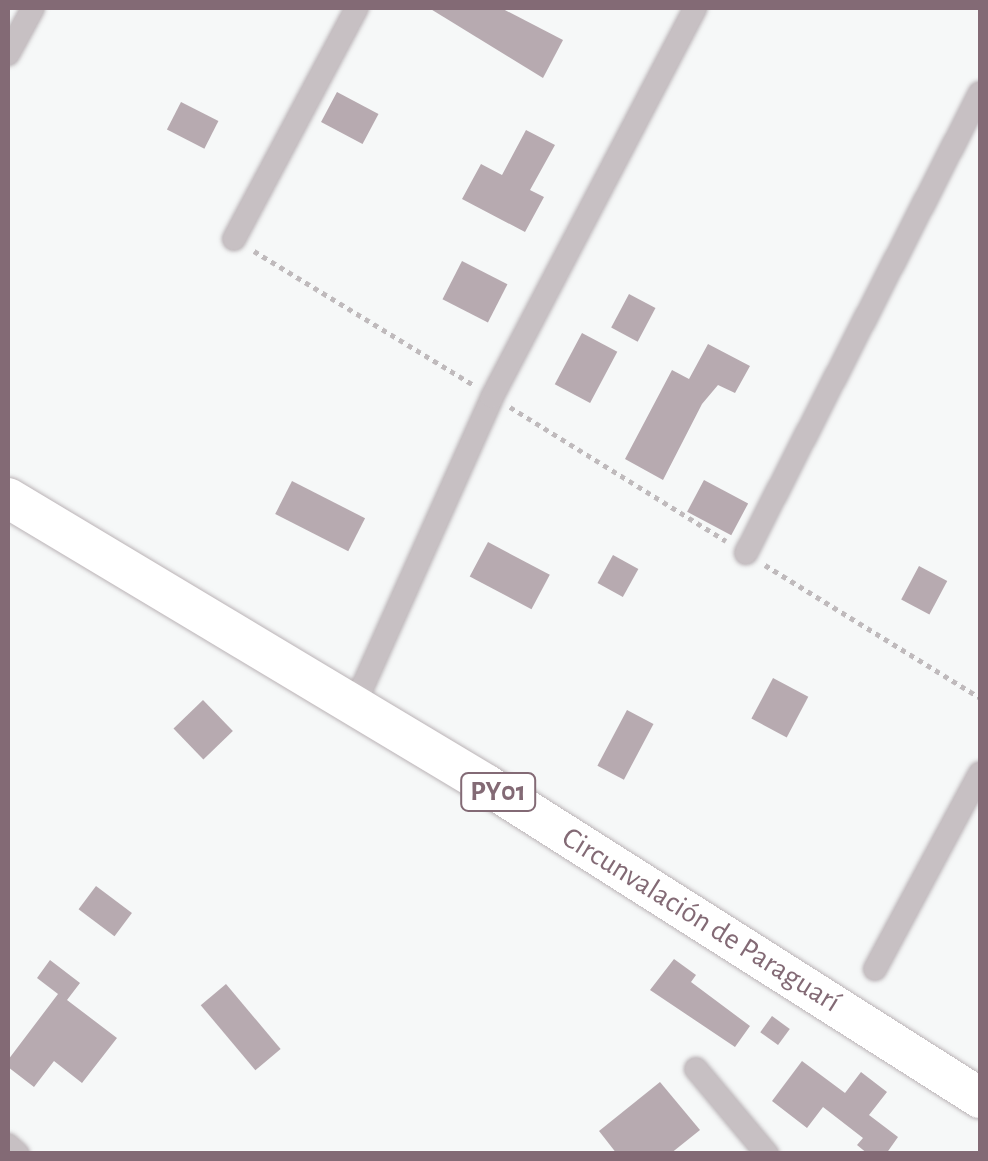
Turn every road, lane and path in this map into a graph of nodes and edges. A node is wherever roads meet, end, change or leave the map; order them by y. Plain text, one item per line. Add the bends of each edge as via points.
1 (33, 8) edge
2 (357, 8) edge
3 (695, 8) edge
4 (8, 54) edge
5 (980, 93) edge
6 (234, 239) joint
7 (492, 397) junction
8 (8, 498) edge
9 (746, 553) junction
10 (980, 698) edge
11 (354, 706) junction
12 (980, 773) edge
13 (875, 969) dead end
14 (696, 1069) dead end
15 (980, 1098) edge
16 (8, 1145) edge
17 (18, 1154) edge
18 (768, 1154) edge

1 - 4 street
2 - 6 street
3 - 7 street
5 - 9 street
6 - 7 path
7 - 9 path
7 - 11 street
8 - 11 highway, Circunvalación de Paraguarí / PY01
9 - 10 path
11 - 15 highway, Circunvalación de Paraguarí / PY01
12 - 13 street
14 - 18 street
16 - 17 street

